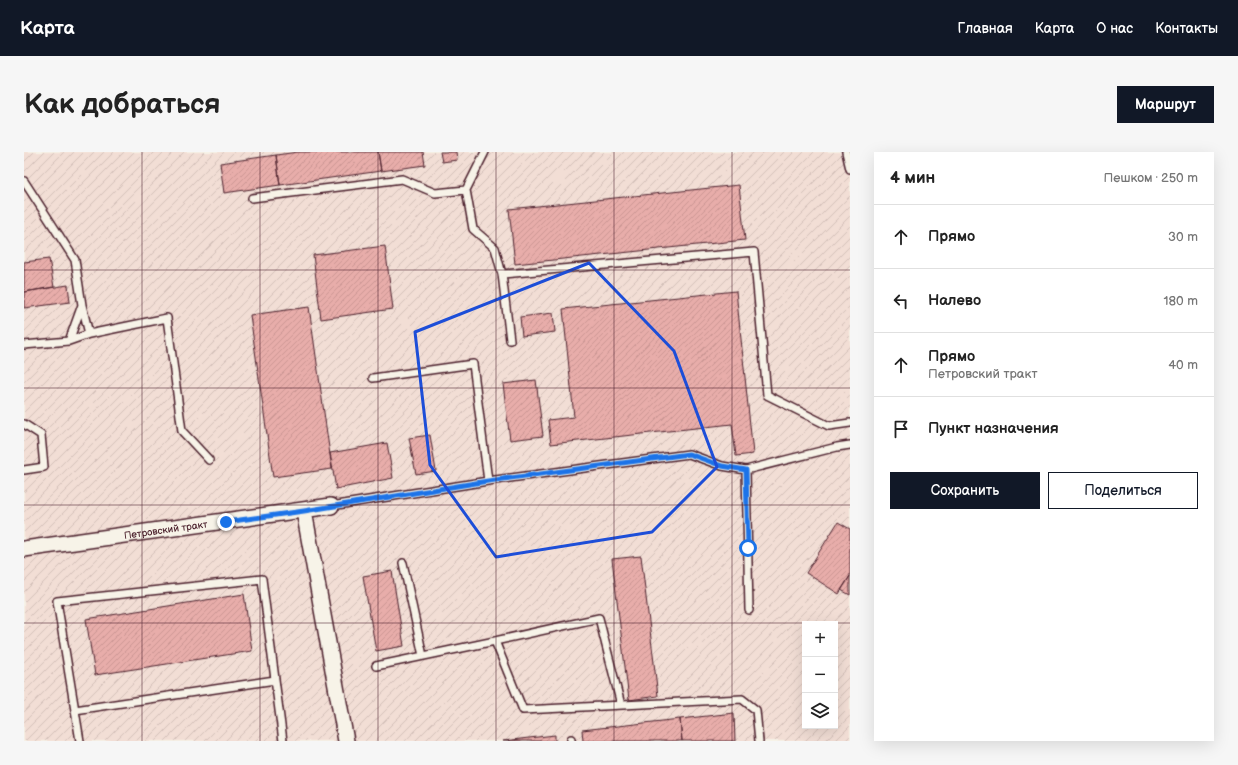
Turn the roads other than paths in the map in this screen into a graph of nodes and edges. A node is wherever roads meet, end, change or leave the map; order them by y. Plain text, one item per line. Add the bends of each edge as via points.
1 (485, 152) edge
2 (846, 152) edge
3 (850, 169) edge
4 (24, 181) edge
5 (466, 190) junction
6 (252, 198) dead end
7 (502, 274) junction
8 (82, 305) junction
9 (89, 334) junction
10 (69, 340) junction
11 (510, 340) dead end
12 (24, 345) edge
13 (373, 378) dead end
14 (850, 423) edge
15 (24, 424) edge
16 (850, 445) edge
17 (209, 460) dead end
18 (24, 470) edge
19 (746, 470) junction
20 (488, 481) junction
21 (331, 506) joint
22 (304, 511) junction
23 (24, 549) edge
24 (403, 563) dead end
25 (749, 610) dead end
26 (495, 641) junction
27 (423, 656) junction
28 (376, 666) dead end
29 (275, 680) junction
30 (621, 705) junction
31 (75, 710) junction
32 (80, 741) edge
33 (283, 741) edge
34 (346, 741) edge
35 (759, 741) edge

1 - 5 lane
2 - 3 lane
4 - 8 lane via 75,260
5 - 6 lane via 435,193 402,179
5 - 7 lane via 473,229 495,248
7 - 11 lane
7 - 14 lane via 754,252 767,395 829,426
8 - 9 lane
8 - 10 lane
9 - 10 lane
9 - 17 lane via 167,318 182,431
10 - 12 lane
13 - 20 lane via 473,364
15 - 18 lane via 40,435 44,467
16 - 19 lane
19 - 20 lane via 722,466 689,454
19 - 25 lane
20 - 21 lane
21 - 22 street, Петровский тракт
22 - 23 street, Петровский тракт
22 - 34 street
24 - 27 lane
26 - 27 lane
26 - 30 lane via 523,710
26 - 30 lane via 599,618
27 - 28 lane
29 - 31 lane
29 - 31 lane via 262,579 57,601
29 - 33 lane
30 - 35 lane via 742,699 756,710
31 - 32 lane

